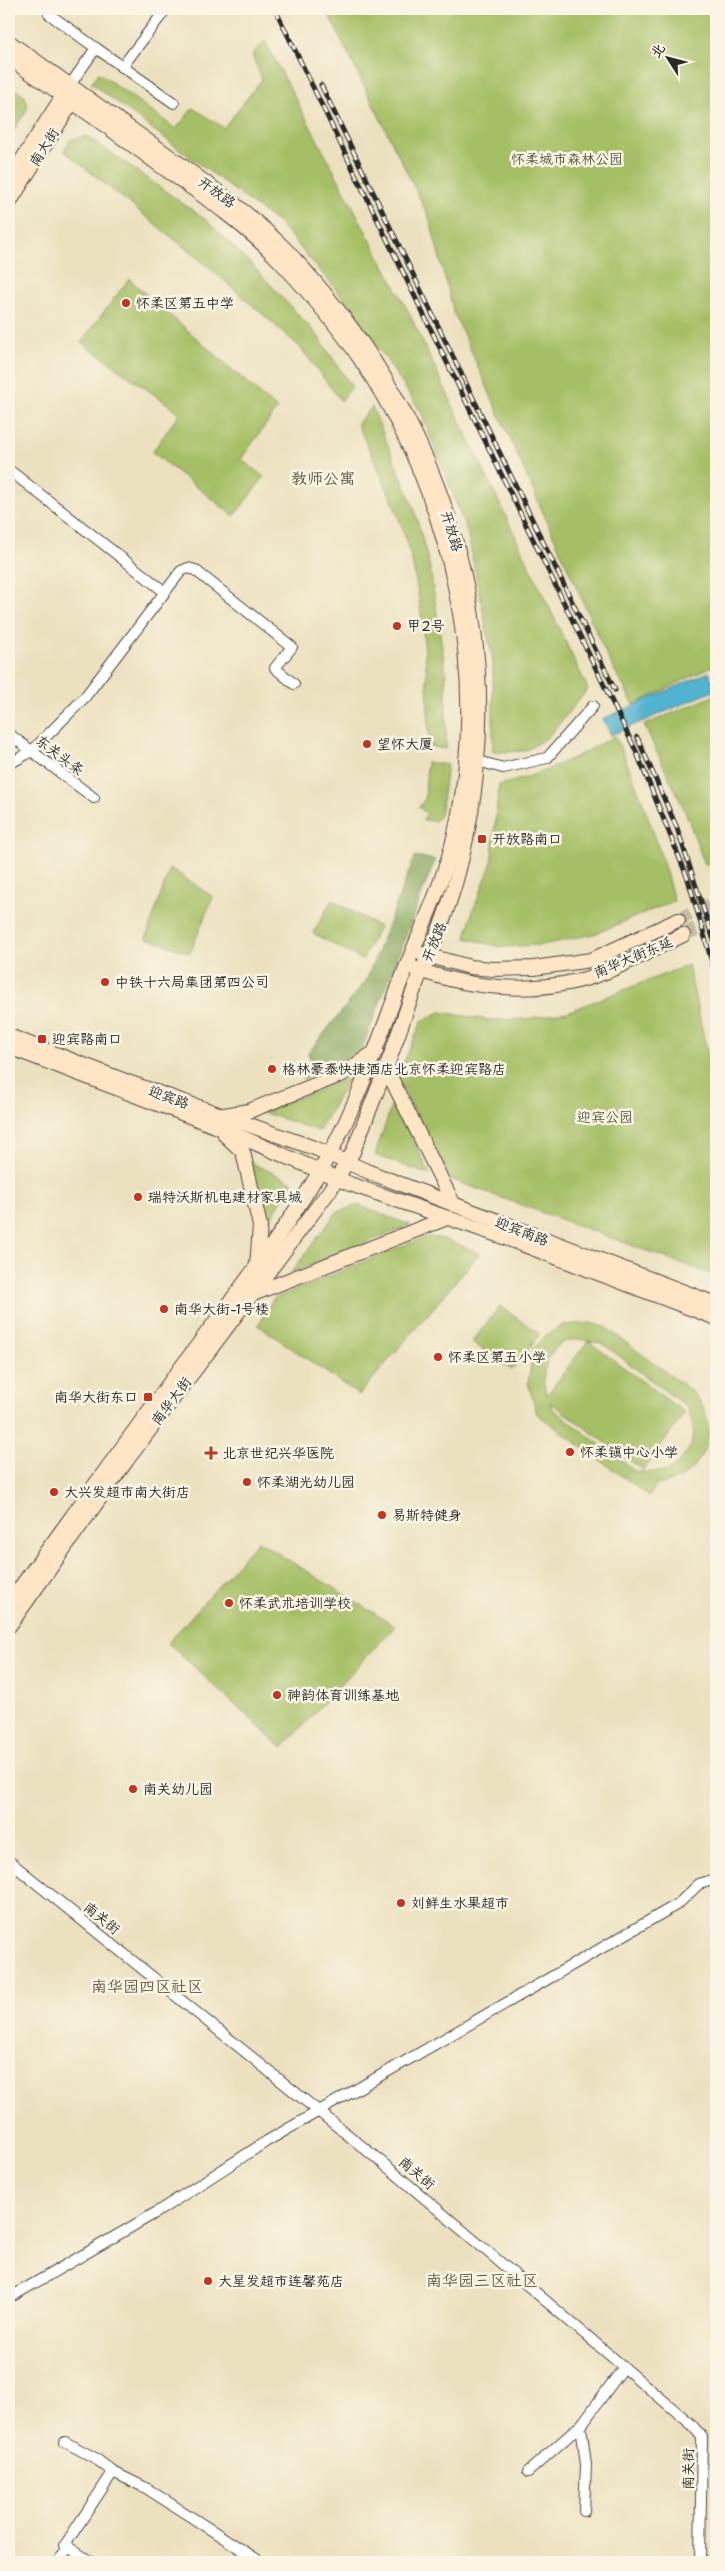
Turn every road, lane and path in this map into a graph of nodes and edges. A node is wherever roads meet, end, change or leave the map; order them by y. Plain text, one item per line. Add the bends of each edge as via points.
1 (166, 9) edge
2 (51, 11) edge
3 (9, 42) edge
4 (96, 48) junction
5 (9, 58) edge
6 (122, 67) junction
7 (71, 93) junction
8 (174, 103) dead end
9 (9, 180) edge
10 (9, 203) edge
11 (9, 470) edge
12 (164, 592) junction
13 (294, 684) dead end
14 (593, 706) dead end
15 (9, 734) edge
16 (32, 752) junction
17 (478, 761) junction
18 (9, 764) edge
19 (94, 798) dead end
20 (678, 920) tunnel mouth
21 (683, 935) tunnel mouth
22 (413, 950) junction
23 (430, 957) junction
24 (407, 965) junction
25 (422, 971) junction
26 (9, 1036) edge
27 (9, 1047) edge
28 (376, 1051) junction
29 (386, 1068) junction
30 (220, 1121) junction
31 (329, 1155) junction
32 (346, 1163) junction
33 (319, 1172) junction
34 (337, 1179) junction
35 (454, 1205) junction
36 (447, 1218) junction
37 (257, 1266) junction
38 (253, 1294) junction
39 (716, 1304) edge
40 (716, 1318) edge
41 (9, 1603) edge
42 (9, 1626) edge
43 (9, 1861) edge
44 (716, 1879) edge
45 (319, 2112) junction
46 (9, 2298) edge
47 (624, 2367) junction
48 (576, 2429) junction
49 (65, 2442) dead end
50 (114, 2472) junction
51 (528, 2472) dead end
52 (584, 2510) dead end
53 (66, 2545) dead end
54 (58, 2562) edge
55 (91, 2562) edge
56 (261, 2562) edge
57 (700, 2562) edge

1 - 6 street
2 - 4 street
3 - 7 main road, 开放路
4 - 6 street
4 - 7 street
5 - 7 main road, 开放路
6 - 8 street
7 - 9 main road, 南大街
7 - 10 main road, 南大街
7 - 17 main road, 开放路 via 237,205 284,248 370,352 430,464 455,536 472,618 479,683
7 - 22 main road, 开放路 via 230,214 275,256 317,302 361,359 418,469 444,540 459,610 467,684 466,760 454,836 435,897
11 - 12 street
12 - 13 street via 181,571 195,570 292,647 275,668
12 - 16 street via 85,697
14 - 17 street via 547,758 503,768
15 - 16 street, 东关头条
16 - 18 street
16 - 19 street, 东关头条
17 - 23 main road, 开放路 via 467,835 450,902
20 - 23 main road, 南华大街东延 via 591,960 534,968 492,969
21 - 25 main road, 南华大街东延 via 606,971 557,986 507,989
22 - 23 main road, 南华大街东延
22 - 24 main road, 开放路
23 - 25 main road, 开放路
24 - 25 main road, 南华大街东延
24 - 28 main road, 开放路
25 - 29 main road, 开放路
26 - 30 main road, 迎宾路
27 - 30 main road, 迎宾路
28 - 30 main road via 343,1074
28 - 31 main road, 开放路
29 - 32 main road, 开放路
29 - 35 main road
30 - 31 main road, 迎宾路
30 - 33 main road, 迎宾路
30 - 37 main road via 243,1152 260,1226
31 - 32 main road, 迎宾南路
31 - 33 main road, 开放路
32 - 34 main road, 开放路
32 - 35 main road, 迎宾南路
33 - 34 main road, 迎宾路
33 - 37 main road, 南华大街
34 - 36 main road, 迎宾南路
34 - 38 main road, 南华大街
35 - 39 main road, 迎宾南路
36 - 38 main road
36 - 40 main road, 迎宾南路
37 - 41 main road, 南华大街
38 - 42 main road, 南华大街 via 127,1460
43 - 45 street, 南关街
44 - 45 street via 699,1884 678,1904
45 - 46 street
45 - 47 street, 南关街
47 - 48 street
47 - 57 street, 南关街 via 692,2424 702,2438
48 - 51 street
48 - 52 street via 582,2433 586,2465
49 - 50 street
50 - 53 street
50 - 56 street via 146,2488
54 - 55 street via 68,2547

